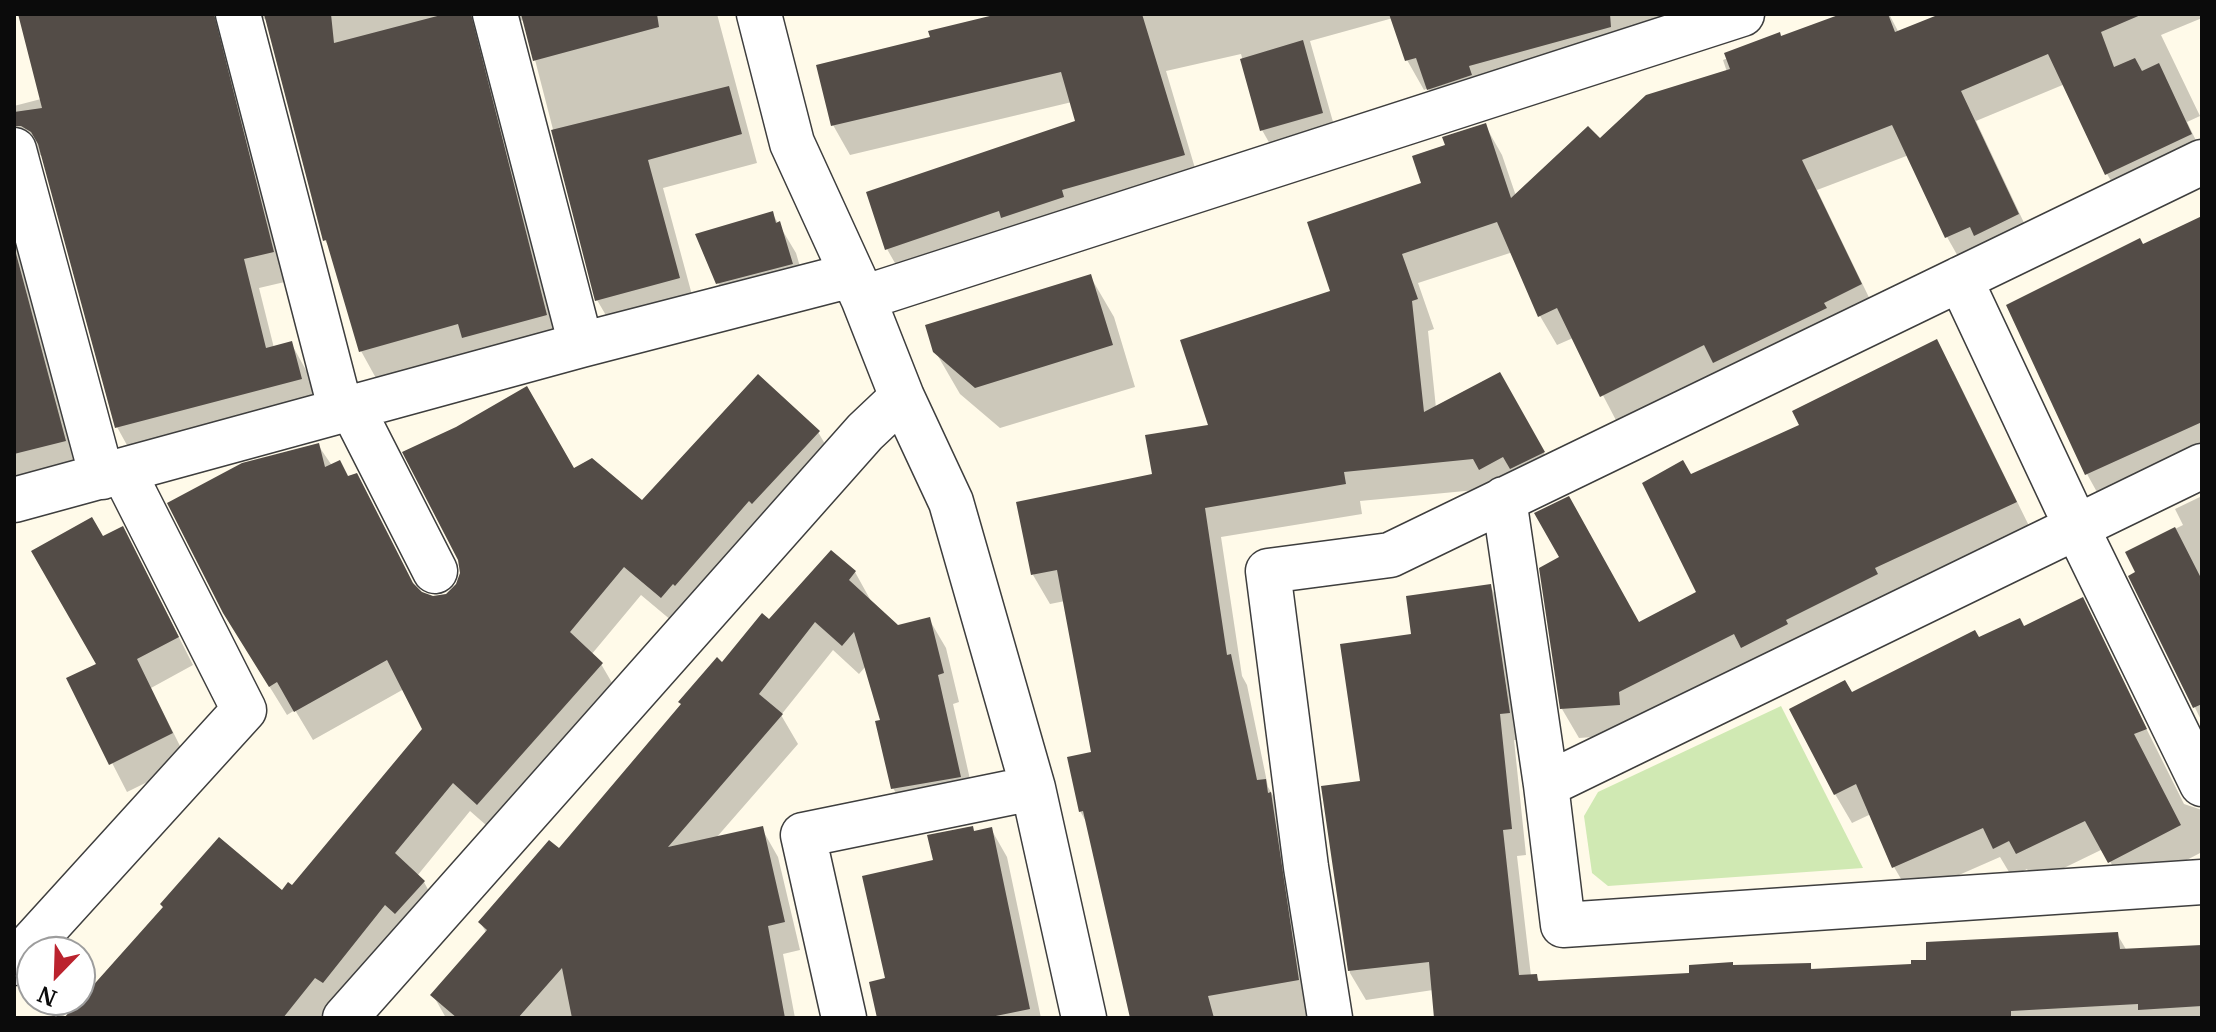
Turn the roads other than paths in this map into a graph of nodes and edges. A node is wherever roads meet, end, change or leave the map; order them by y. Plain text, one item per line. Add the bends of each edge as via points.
1 (238, 14) edge
2 (495, 14) edge
3 (759, 14) edge
4 (1742, 14) edge
5 (14, 150) edge
6 (2202, 162) edge
7 (1960, 279) junction
8 (858, 286) junction
9 (581, 345) junction
10 (902, 397) junction
11 (346, 409) junction
12 (2202, 466) edge
13 (112, 474) junction
14 (1504, 499) junction
15 (14, 500) edge
16 (2076, 526) junction
17 (435, 571) dead end
18 (2202, 784) edge
19 (1546, 785) junction
20 (1033, 788) junction
21 (2202, 882) edge
22 (14, 963) edge
23 (345, 1018) edge
24 (844, 1018) edge
25 (1084, 1018) edge
26 (1330, 1018) edge

1 - 11 street
2 - 9 street
3 - 8 street via 792,143
4 - 8 street
5 - 13 street
6 - 7 street
7 - 14 street
7 - 16 street
8 - 9 street
8 - 10 street
9 - 11 street
10 - 20 street via 951,502
10 - 23 street via 865,432
11 - 13 street
11 - 17 street
12 - 16 street
13 - 15 street
13 - 22 street via 244,710
14 - 19 street
14 - 26 street via 1390,555 1268,571
16 - 18 street
16 - 19 street
19 - 21 street via 1563,925
20 - 24 street via 803,835
20 - 25 street

